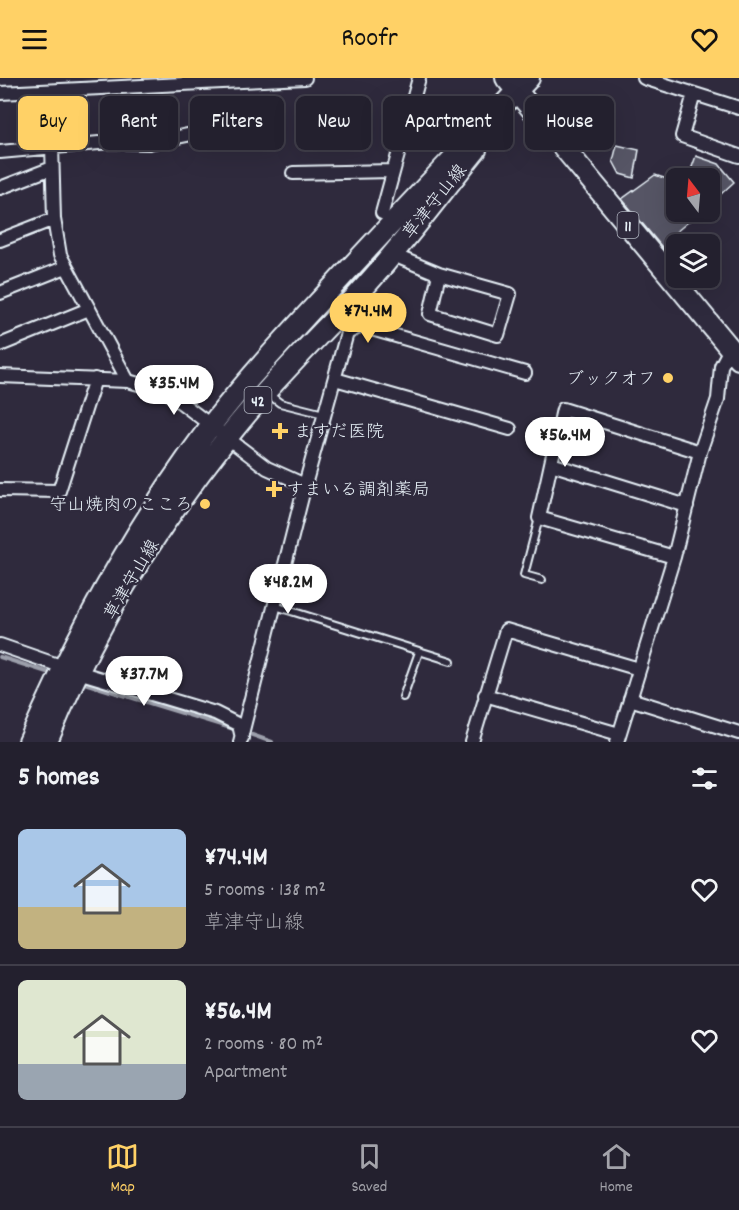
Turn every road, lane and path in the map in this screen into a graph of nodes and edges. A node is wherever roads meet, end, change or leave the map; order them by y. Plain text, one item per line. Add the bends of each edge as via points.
1 (305, 78) edge
2 (419, 78) edge
3 (644, 78) edge
4 (518, 82) edge
5 (34, 86) edge
6 (0, 93) edge
7 (694, 94) junction
8 (739, 108) edge
9 (190, 134) edge
10 (88, 143) edge
11 (18, 150) edge
12 (52, 150) edge
13 (0, 152) edge
14 (739, 156) edge
15 (52, 168) junction
16 (393, 171) junction
17 (293, 173) dead end
18 (0, 188) edge
19 (382, 213) dead end
20 (54, 219) junction
21 (0, 240) edge
22 (391, 254) junction
23 (66, 267) junction
24 (439, 274) junction
25 (0, 293) edge
26 (88, 309) junction
27 (0, 345) edge
28 (734, 354) edge
29 (525, 373) dead end
30 (0, 376) edge
31 (95, 379) junction
32 (335, 379) junction
33 (128, 381) junction
34 (266, 392) junction
35 (324, 414) junction
36 (211, 425) junction
37 (510, 429) dead end
38 (227, 438) junction
39 (700, 452) junction
40 (551, 464) junction
41 (305, 485) junction
42 (0, 490) edge
43 (687, 506) junction
44 (539, 518) junction
45 (674, 557) junction
46 (542, 580) dead end
47 (275, 606) junction
48 (0, 645) edge
49 (419, 652) junction
50 (450, 661) dead end
51 (70, 669) junction
52 (639, 669) junction
53 (486, 695) junction
54 (403, 697) dead end
55 (630, 699) junction
56 (739, 733) edge
57 (618, 738) edge
58 (242, 741) edge
59 (29, 742) edge
60 (47, 742) edge
61 (472, 742) edge

1 - 5 street
2 - 16 street
3 - 7 street
4 - 22 main road, 草津守山線 / 42 via 491,130
4 - 28 main road, 11
4 - 36 main road, 草津守山線 / 42
5 - 6 street
7 - 8 street
7 - 14 street via 682,136
9 - 10 street via 149,143
11 - 13 street
12 - 15 street
15 - 18 street
15 - 20 street
16 - 17 street
16 - 19 street
20 - 21 street
20 - 23 street via 57,244
22 - 24 street
22 - 34 main road, 草津守山線 / 42
23 - 25 street
23 - 26 street
24 - 24 street via 510,294 498,335 430,314
26 - 27 street
26 - 33 street
28 - 39 street via 721,366 718,399
29 - 32 street via 361,326 347,333
30 - 31 street
31 - 33 street
31 - 42 street via 59,491
32 - 35 street
32 - 37 street
33 - 36 street via 168,392
34 - 35 lane via 280,403
34 - 38 main road, 草津守山線 / 42
35 - 41 street
36 - 38 street
36 - 51 main road, 草津守山線 / 42 via 153,506 115,568
38 - 41 street via 267,468
38 - 51 main road, 草津守山線 / 42 via 164,525
39 - 40 street via 563,409
39 - 43 street
40 - 43 street
40 - 44 street
41 - 47 street
43 - 45 street
44 - 45 street
44 - 46 lane via 524,575
45 - 52 street
47 - 49 lane
47 - 58 street
48 - 51 street
49 - 50 lane
49 - 54 lane
51 - 58 street via 215,712 239,725
51 - 59 main road, 草津守山線 / 42
51 - 60 main road, 草津守山線 / 42
52 - 53 street via 506,630
52 - 55 street
53 - 57 street
53 - 61 street
55 - 56 street
55 - 57 street

